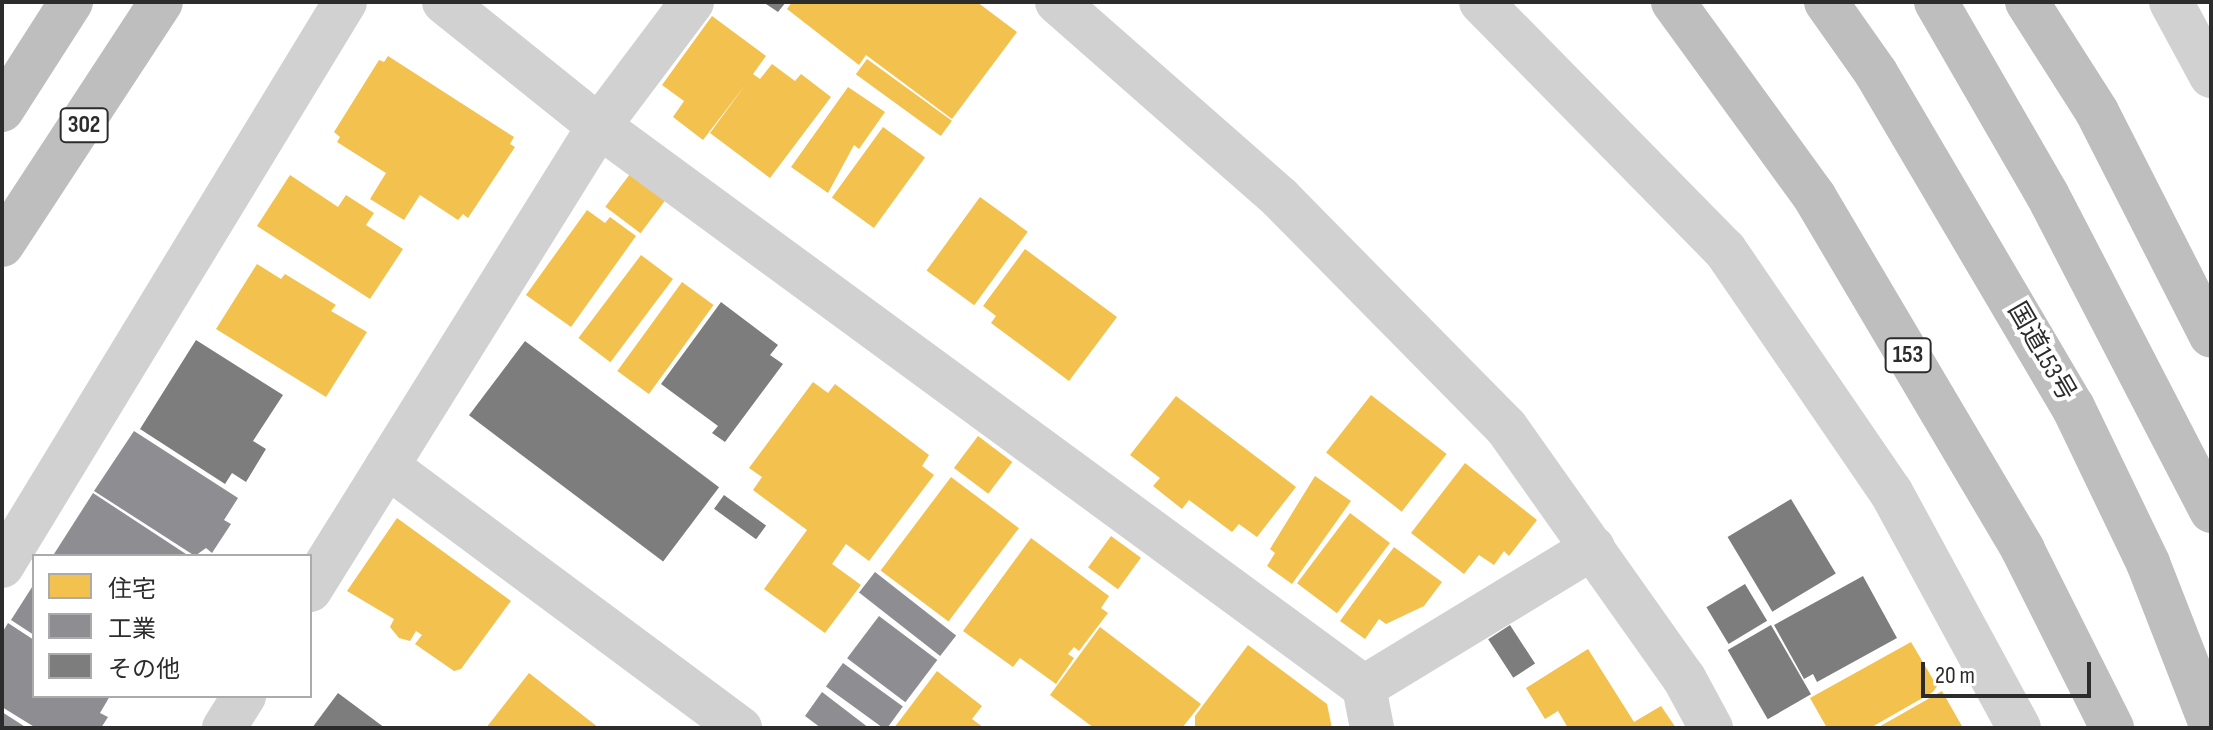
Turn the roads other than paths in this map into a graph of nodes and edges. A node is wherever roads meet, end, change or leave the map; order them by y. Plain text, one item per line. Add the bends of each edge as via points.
1 (71, 2) edge
2 (161, 2) edge
3 (345, 2) edge
4 (444, 2) edge
5 (692, 2) edge
6 (1057, 2) edge
7 (1481, 2) edge
8 (1673, 2) edge
9 (1826, 2) edge
10 (1936, 2) edge
11 (2027, 2) edge
12 (2171, 2) edge
13 (2211, 76) edge
14 (2, 110) edge
15 (599, 126) junction
16 (2, 245) edge
17 (2211, 336) edge
18 (387, 466) junction
19 (2211, 511) edge
20 (1593, 548) junction
21 (2, 566) edge
22 (312, 587) edge
23 (243, 698) edge
24 (1368, 708) edge
25 (2211, 725) edge
26 (224, 728) edge
27 (740, 728) edge
28 (1711, 728) edge
29 (2019, 728) edge
30 (2112, 728) edge

1 - 14 highway
2 - 16 highway, 302
3 - 21 street
4 - 15 street
5 - 15 street
6 - 20 street via 1280,198 1506,427
7 - 29 street via 1725,250 1891,492
8 - 30 highway, 153 via 1814,196 2023,550
9 - 25 highway, 国道153号 via 1876,73 2073,407 2148,563
10 - 19 highway via 2047,194
11 - 17 highway via 2097,112
12 - 13 street
15 - 18 street
15 - 24 street
18 - 22 street
18 - 27 street
20 - 24 street
20 - 28 street via 1684,678
23 - 26 street

